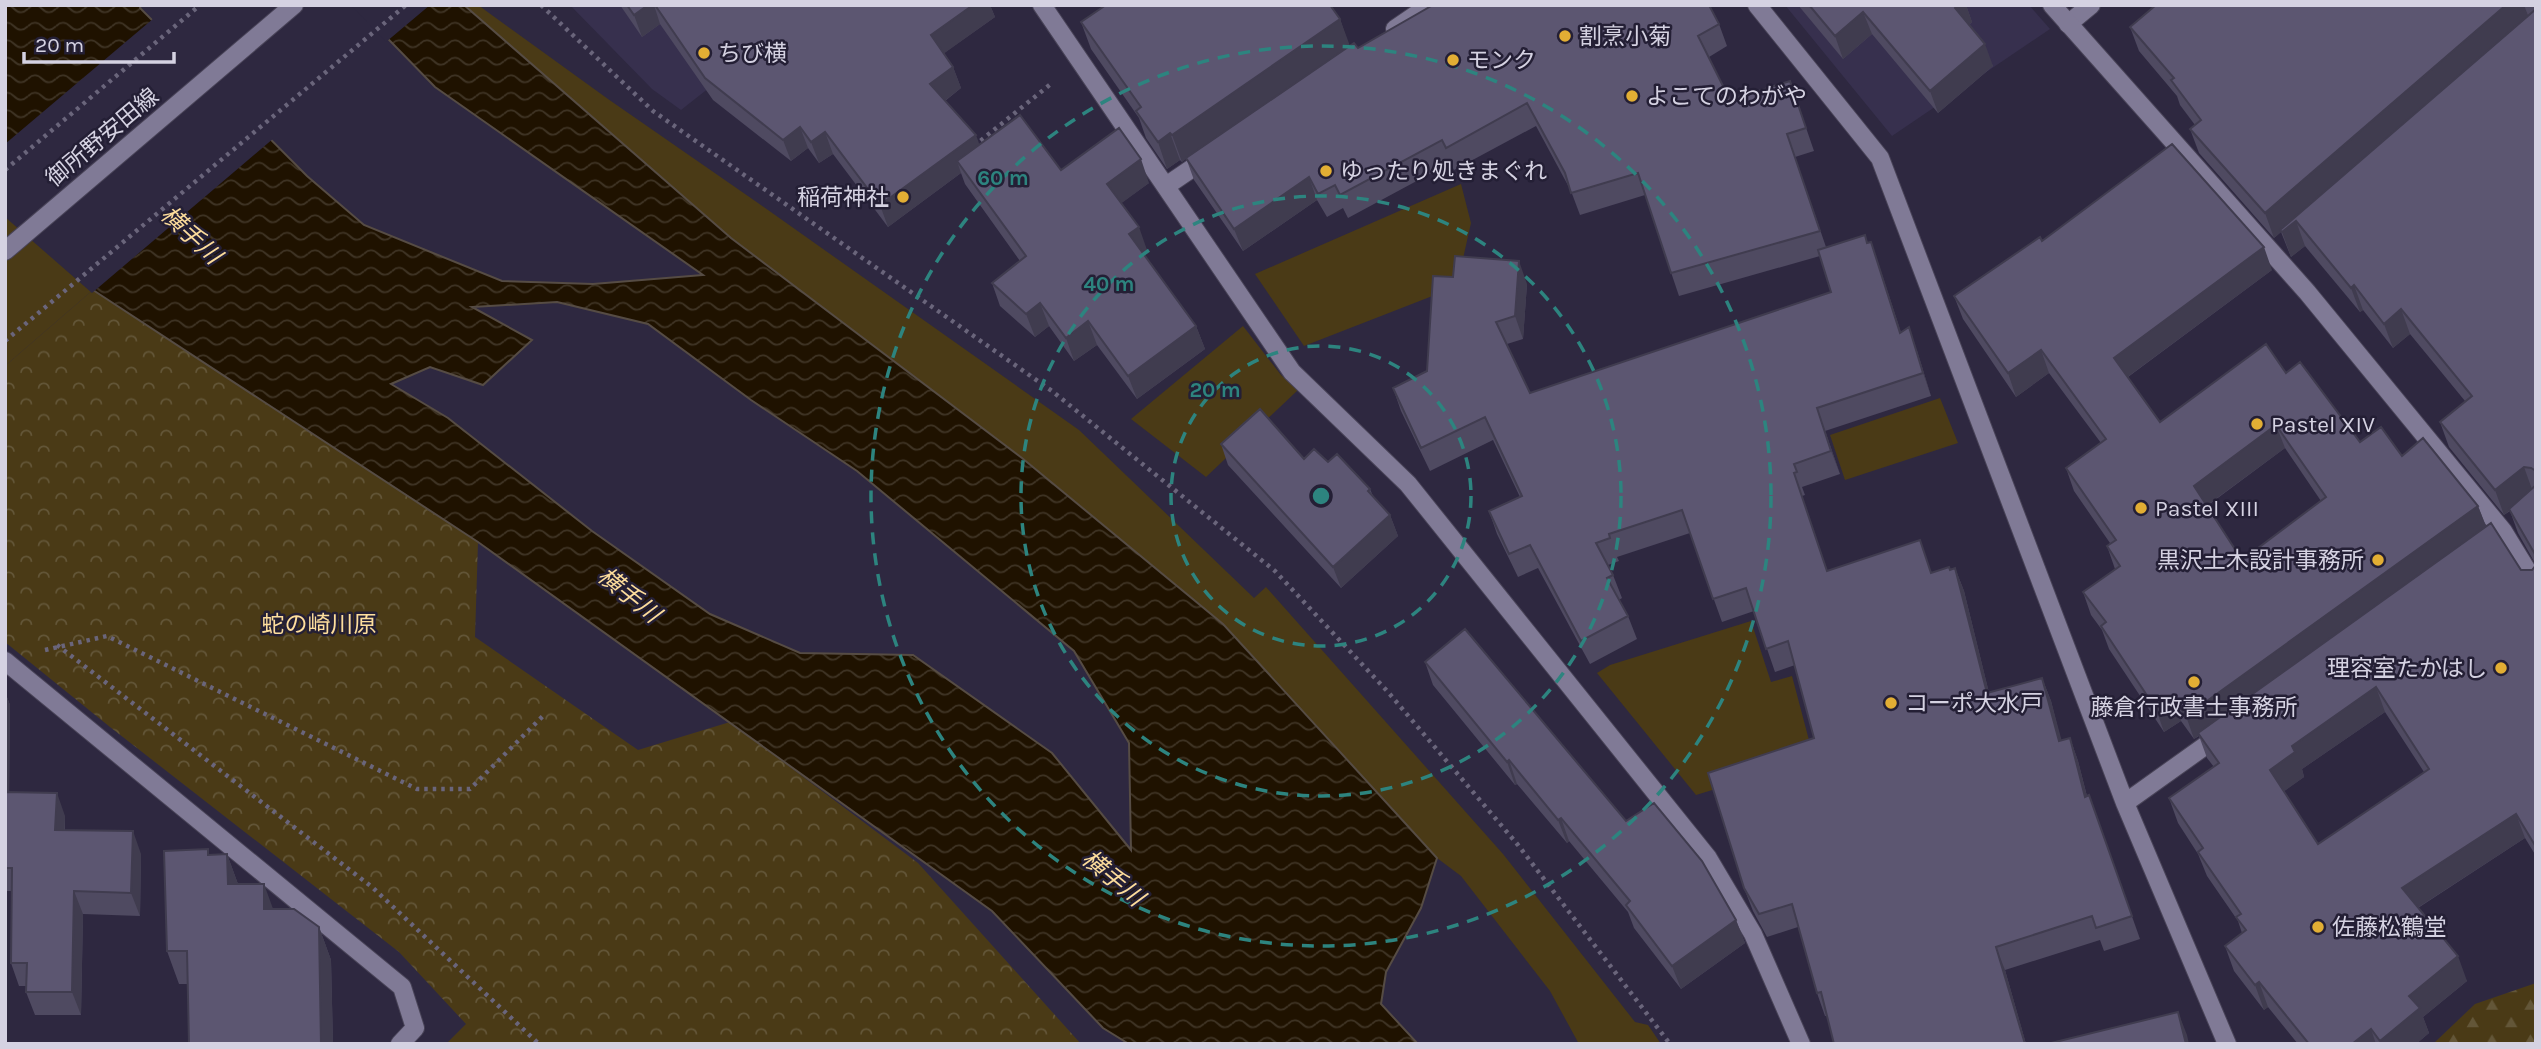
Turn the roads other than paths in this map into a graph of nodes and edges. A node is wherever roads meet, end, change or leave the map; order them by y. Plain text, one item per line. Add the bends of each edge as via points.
1 (294, 5) edge
2 (1042, 5) edge
3 (1430, 5) edge
4 (1757, 5) edge
5 (2052, 5) edge
6 (2091, 5) edge
7 (2068, 24) junction
8 (1384, 37) edge
9 (1224, 147) edge
10 (1166, 186) junction
11 (5, 251) edge
12 (2519, 517) edge
13 (2498, 535) junction
14 (2536, 585) edge
15 (7, 662) edge
16 (2236, 723) edge
17 (2125, 803) junction
18 (400, 1044) edge
19 (1801, 1044) edge
20 (2227, 1044) edge

1 - 11 street, 御所野安田線
2 - 10 street
3 - 8 street
4 - 17 street via 1880,158
5 - 7 street
6 - 7 street
7 - 13 street via 2278,250
9 - 10 street
10 - 19 street via 1292,372 1408,484 1709,858 1753,934
12 - 13 street
13 - 14 street
15 - 18 street via 402,987 415,1028
16 - 17 street
17 - 20 street

